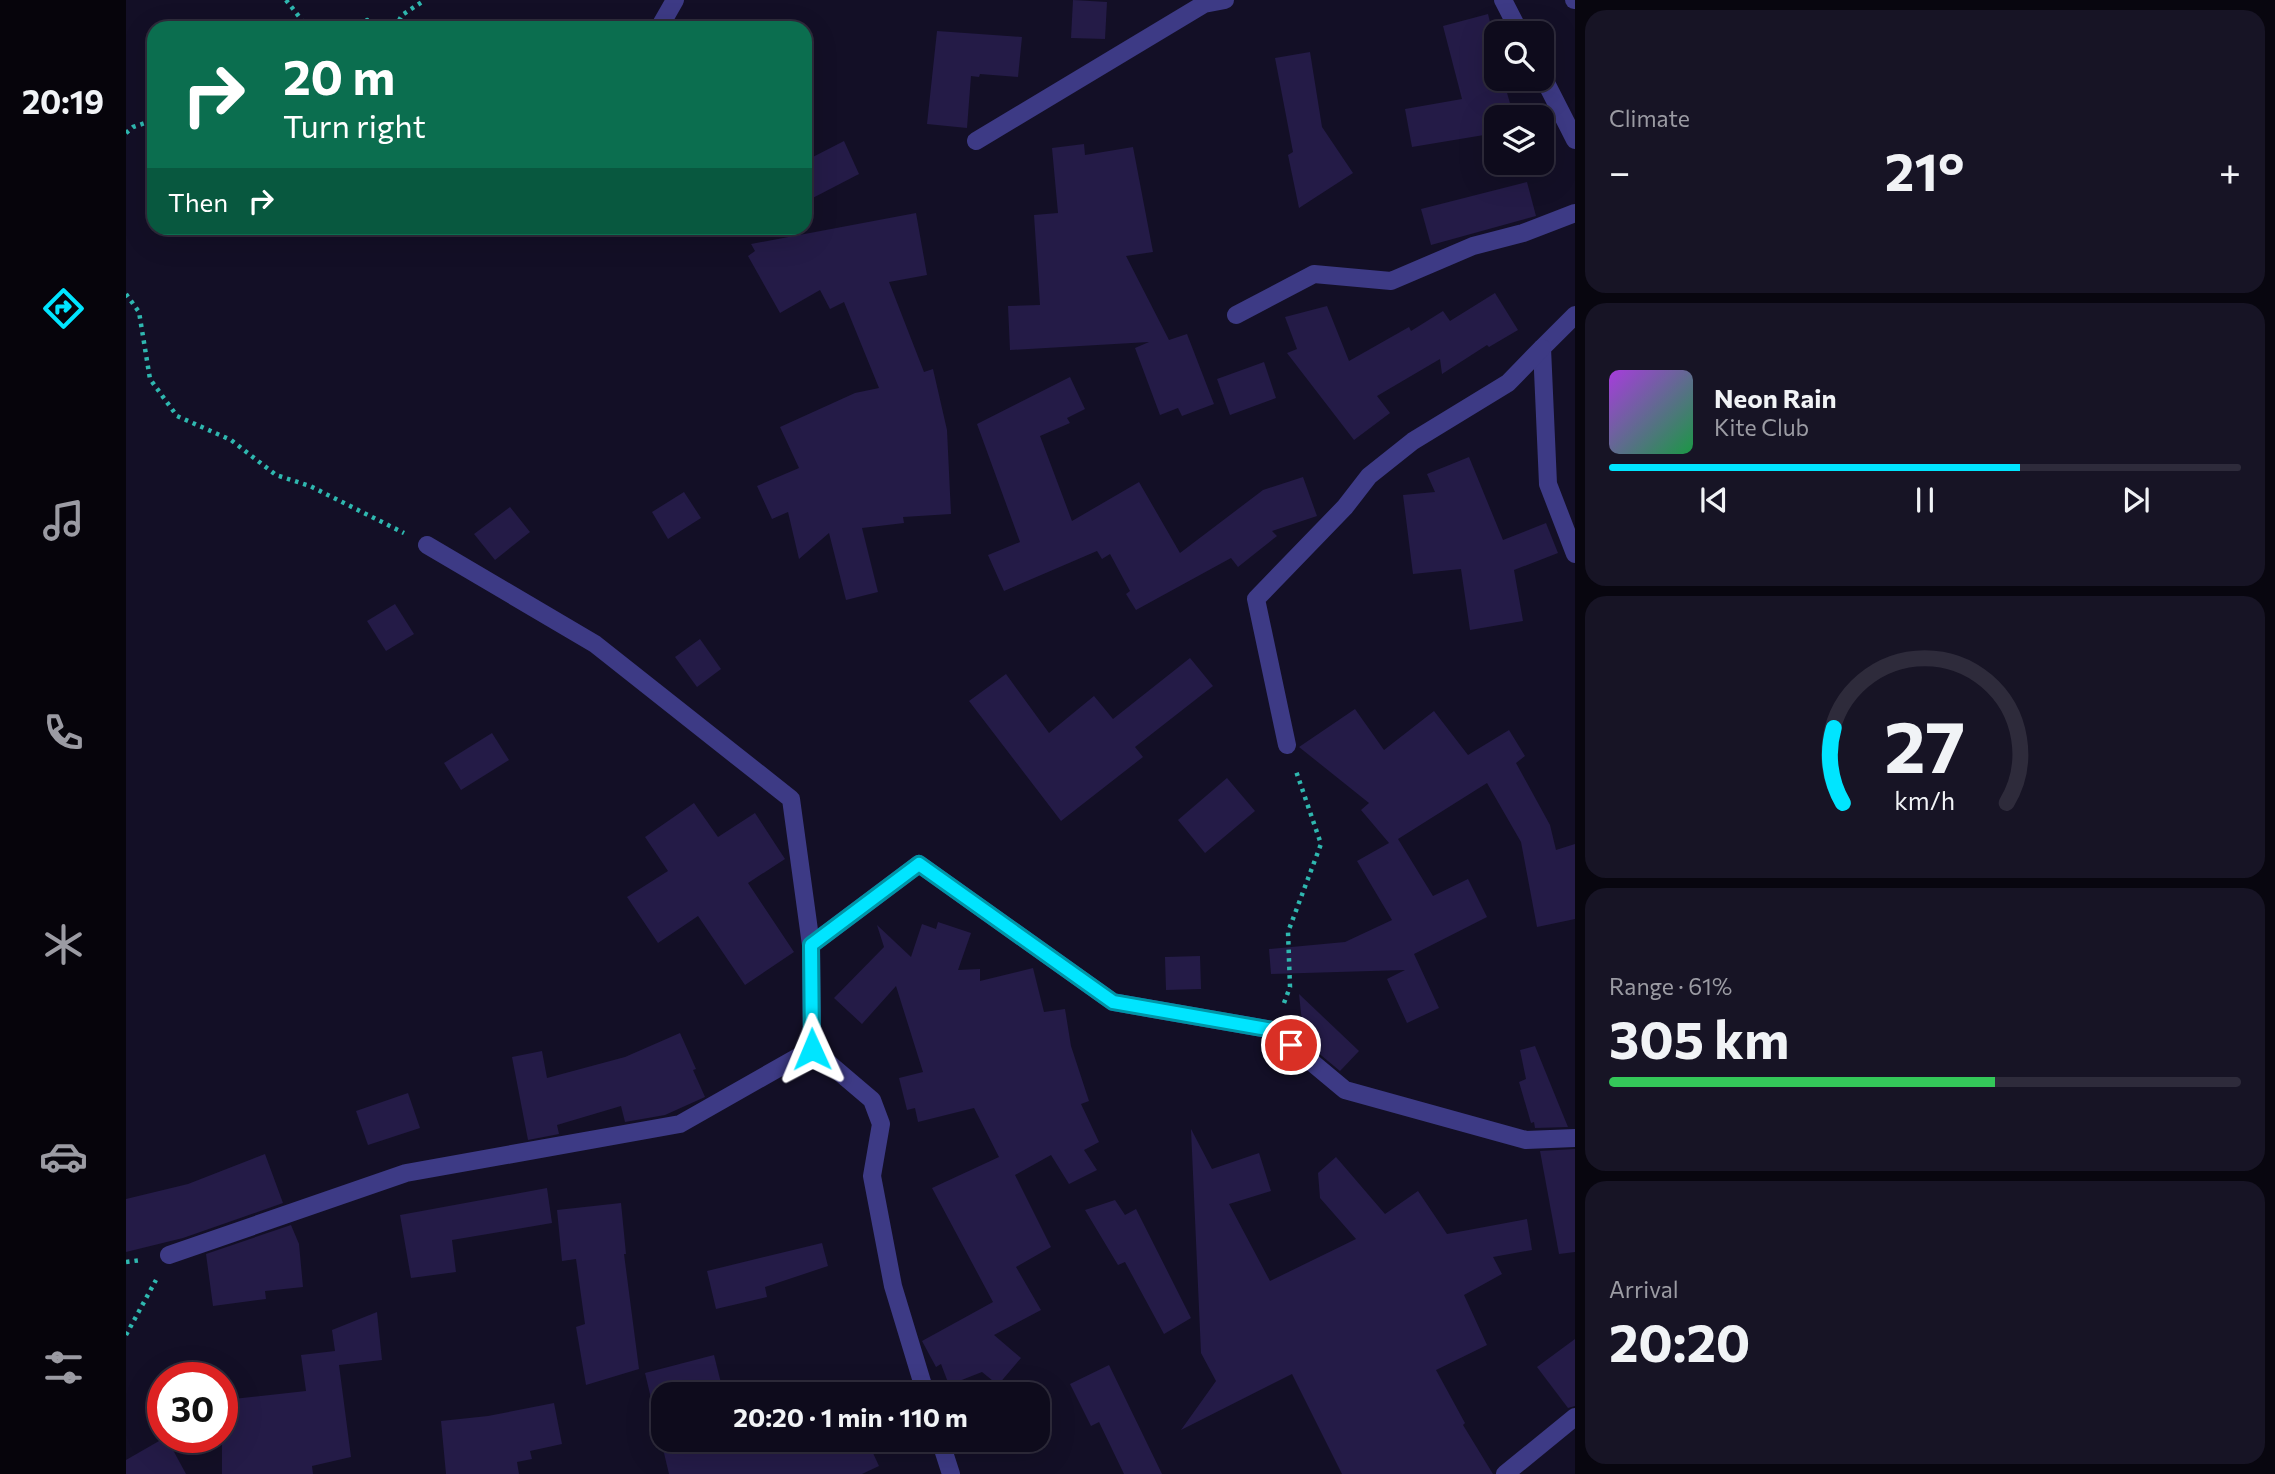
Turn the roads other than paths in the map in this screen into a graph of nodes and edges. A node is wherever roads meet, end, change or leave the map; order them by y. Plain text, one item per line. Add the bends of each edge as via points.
1 (676, 0) edge
2 (1225, 0) edge
3 (1503, 0) edge
4 (1196, 2) edge
5 (663, 21) edge
6 (1514, 21) edge
7 (1550, 91) edge
8 (1575, 140) edge
9 (976, 141) dead end
10 (1575, 213) edge
11 (1575, 314) edge
12 (1236, 315) dead end
13 (1542, 348) junction
14 (427, 545) road end
15 (1575, 554) edge
16 (1287, 745) road end
17 (811, 945) junction
18 (812, 1049) junction
19 (1575, 1138) edge
20 (169, 1255) road end
21 (922, 1382) edge
22 (1575, 1417) edge
23 (944, 1452) edge
24 (951, 1474) edge
25 (1505, 1474) edge

1 - 5 street
2 - 4 street
3 - 6 street
4 - 9 street
7 - 8 street
10 - 12 street via 1473,246 1391,281 1314,274
11 - 13 street
13 - 15 street via 1548,484
13 - 16 street via 1508,383 1413,441 1369,476 1255,599
14 - 17 street via 595,644 791,799
17 - 18 street
17 - 19 street via 919,864 1113,1002 1273,1030 1345,1090 1526,1140
18 - 20 street via 680,1124 406,1173
18 - 21 street via 872,1100 881,1124 872,1175 893,1286
22 - 25 street
23 - 24 street

